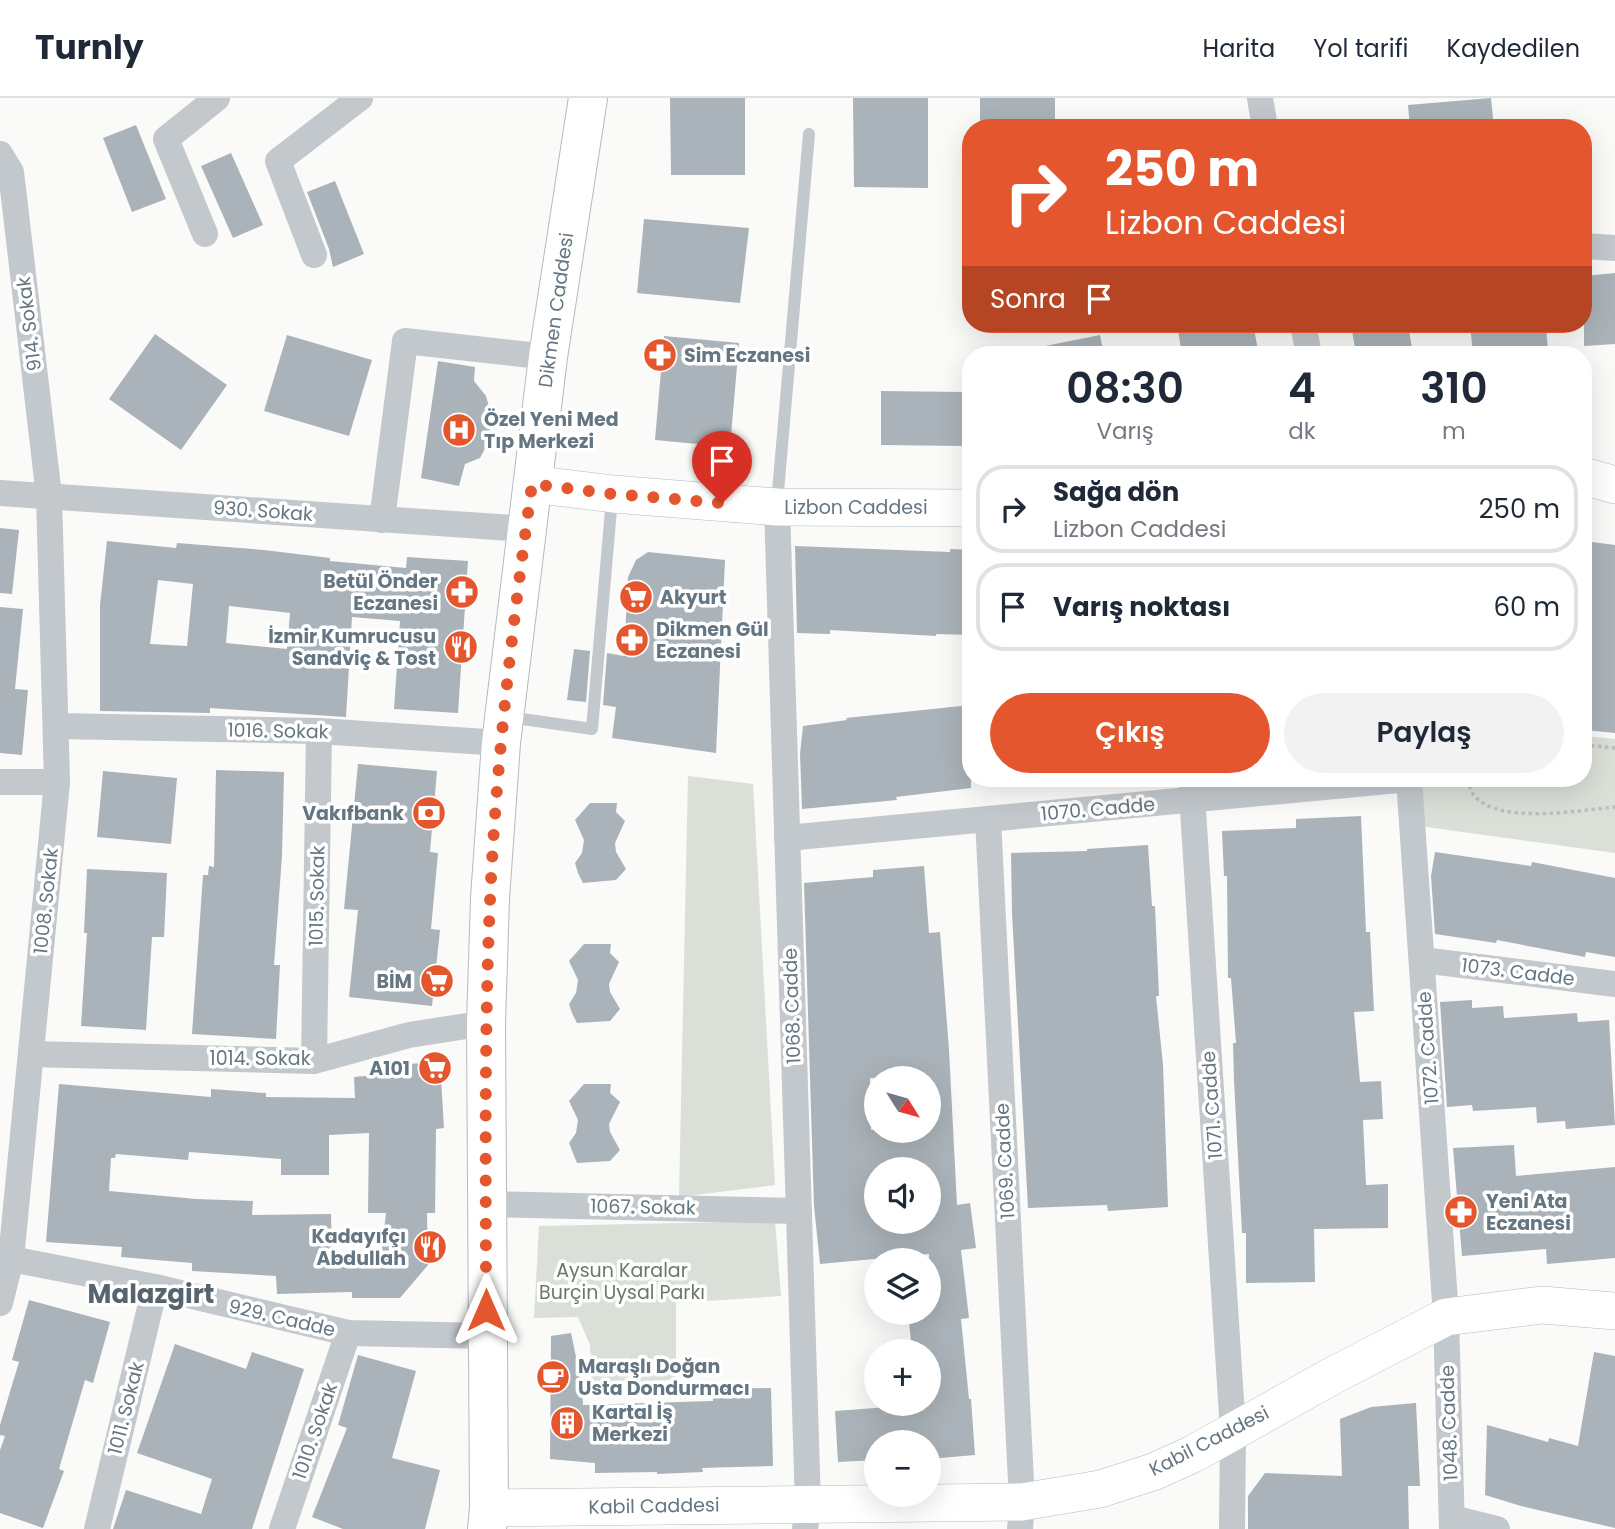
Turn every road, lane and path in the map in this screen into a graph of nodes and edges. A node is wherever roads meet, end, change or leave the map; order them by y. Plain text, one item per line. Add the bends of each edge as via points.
1 (217, 98) edge
2 (360, 98) edge
3 (588, 98) edge
4 (1260, 98) edge
5 (1264, 119) edge
6 (809, 134) dead end
7 (0, 154) edge
8 (205, 234) dead end
9 (1592, 247) edge
10 (1615, 248) edge
11 (314, 254) dead end
12 (548, 357) junction
13 (1592, 478) edge
14 (532, 484) junction
15 (1615, 485) edge
16 (0, 493) edge
17 (613, 494) junction
18 (49, 496) junction
19 (777, 507) junction
20 (962, 508) edge
21 (383, 520) junction
22 (526, 529) junction
23 (56, 726) junction
24 (502, 729) junction
25 (319, 731) junction
26 (1592, 746) edge
27 (1615, 748) edge
28 (0, 782) edge
29 (57, 782) junction
30 (1235, 787) edge
31 (1410, 787) edge
32 (1470, 787) edge
33 (1192, 789) edge
34 (1615, 807) edge
35 (988, 819) junction
36 (787, 838) junction
37 (1422, 960) junction
38 (1615, 984) edge
39 (486, 1023) junction
40 (31, 1054) junction
41 (314, 1061) junction
42 (486, 1204) junction
43 (799, 1211) junction
44 (5, 1257) edge
45 (155, 1287) junction
46 (0, 1303) edge
47 (1615, 1311) edge
48 (1446, 1317) junction
49 (348, 1333) junction
50 (487, 1336) junction
51 (1233, 1431) junction
52 (1021, 1516) edge
53 (807, 1517) edge
54 (488, 1519) edge
55 (1452, 1524) edge
56 (97, 1529) edge
57 (282, 1529) edge
58 (1232, 1529) edge
59 (1497, 1529) edge

1 - 8 street via 166,139
2 - 11 street via 278,161
3 - 12 main road, Dikmen Caddesi
4 - 5 street
6 - 19 lane
7 - 18 street, 914. Sokak via 11,172
9 - 10 street
12 - 14 main road, Dikmen Caddesi
12 - 21 street via 405,341
13 - 15 main road
14 - 17 main road, Lizbon Caddesi
14 - 22 main road, Dikmen Caddesi
16 - 18 street, 930. Sokak
17 - 19 main road, Lizbon Caddesi
17 - 24 lane via 592,729
18 - 21 street, 930. Sokak
18 - 23 street, 1008. Sokak
19 - 20 main road, Lizbon Caddesi
19 - 36 street, 1068. Cadde
21 - 22 street, 930. Sokak
22 - 24 main road, Dikmen Caddesi
23 - 25 street, 1016. Sokak
23 - 29 street, 1008. Sokak
24 - 25 street, 1016. Sokak
24 - 39 main road, Dikmen Caddesi
25 - 41 street, 1015. Sokak
26 - 27 path
28 - 29 street
29 - 40 street, 1008. Sokak
30 - 33 street, 1070. Cadde
31 - 37 street, 1072. Cadde
32 - 34 path via 1491,807 1520,814
33 - 35 street, 1070. Cadde
33 - 51 street, 1071. Cadde
35 - 36 street, 1070. Cadde
35 - 52 street, 1069. Cadde
36 - 43 street, 1068. Cadde
37 - 38 street, 1073. Cadde
37 - 48 street, 1072. Cadde
39 - 41 street, 1014. Sokak via 409,1035
39 - 42 main road, Dikmen Caddesi
40 - 41 street, 1014. Sokak
40 - 44 street, 1008. Sokak
42 - 43 street, 1067. Sokak
42 - 50 main road, Dikmen Caddesi
43 - 53 street, 1068. Cadde
44 - 45 street, 929. Cadde
44 - 46 street, 1008. Sokak
45 - 49 street, 929. Cadde
45 - 56 street, 1011. Sokak
47 - 48 main road, Kabil Caddesi via 1542,1305
48 - 51 main road, Kabil Caddesi
48 - 55 street, 1048. Cadde
49 - 50 street, 929. Cadde
49 - 57 street, 1010. Sokak
50 - 54 main road, Dikmen Caddesi
51 - 52 main road, Kabil Caddesi via 1153,1472
51 - 58 street, 1071. Cadde
52 - 53 main road, Kabil Caddesi
53 - 54 main road, Kabil Caddesi
55 - 59 street

